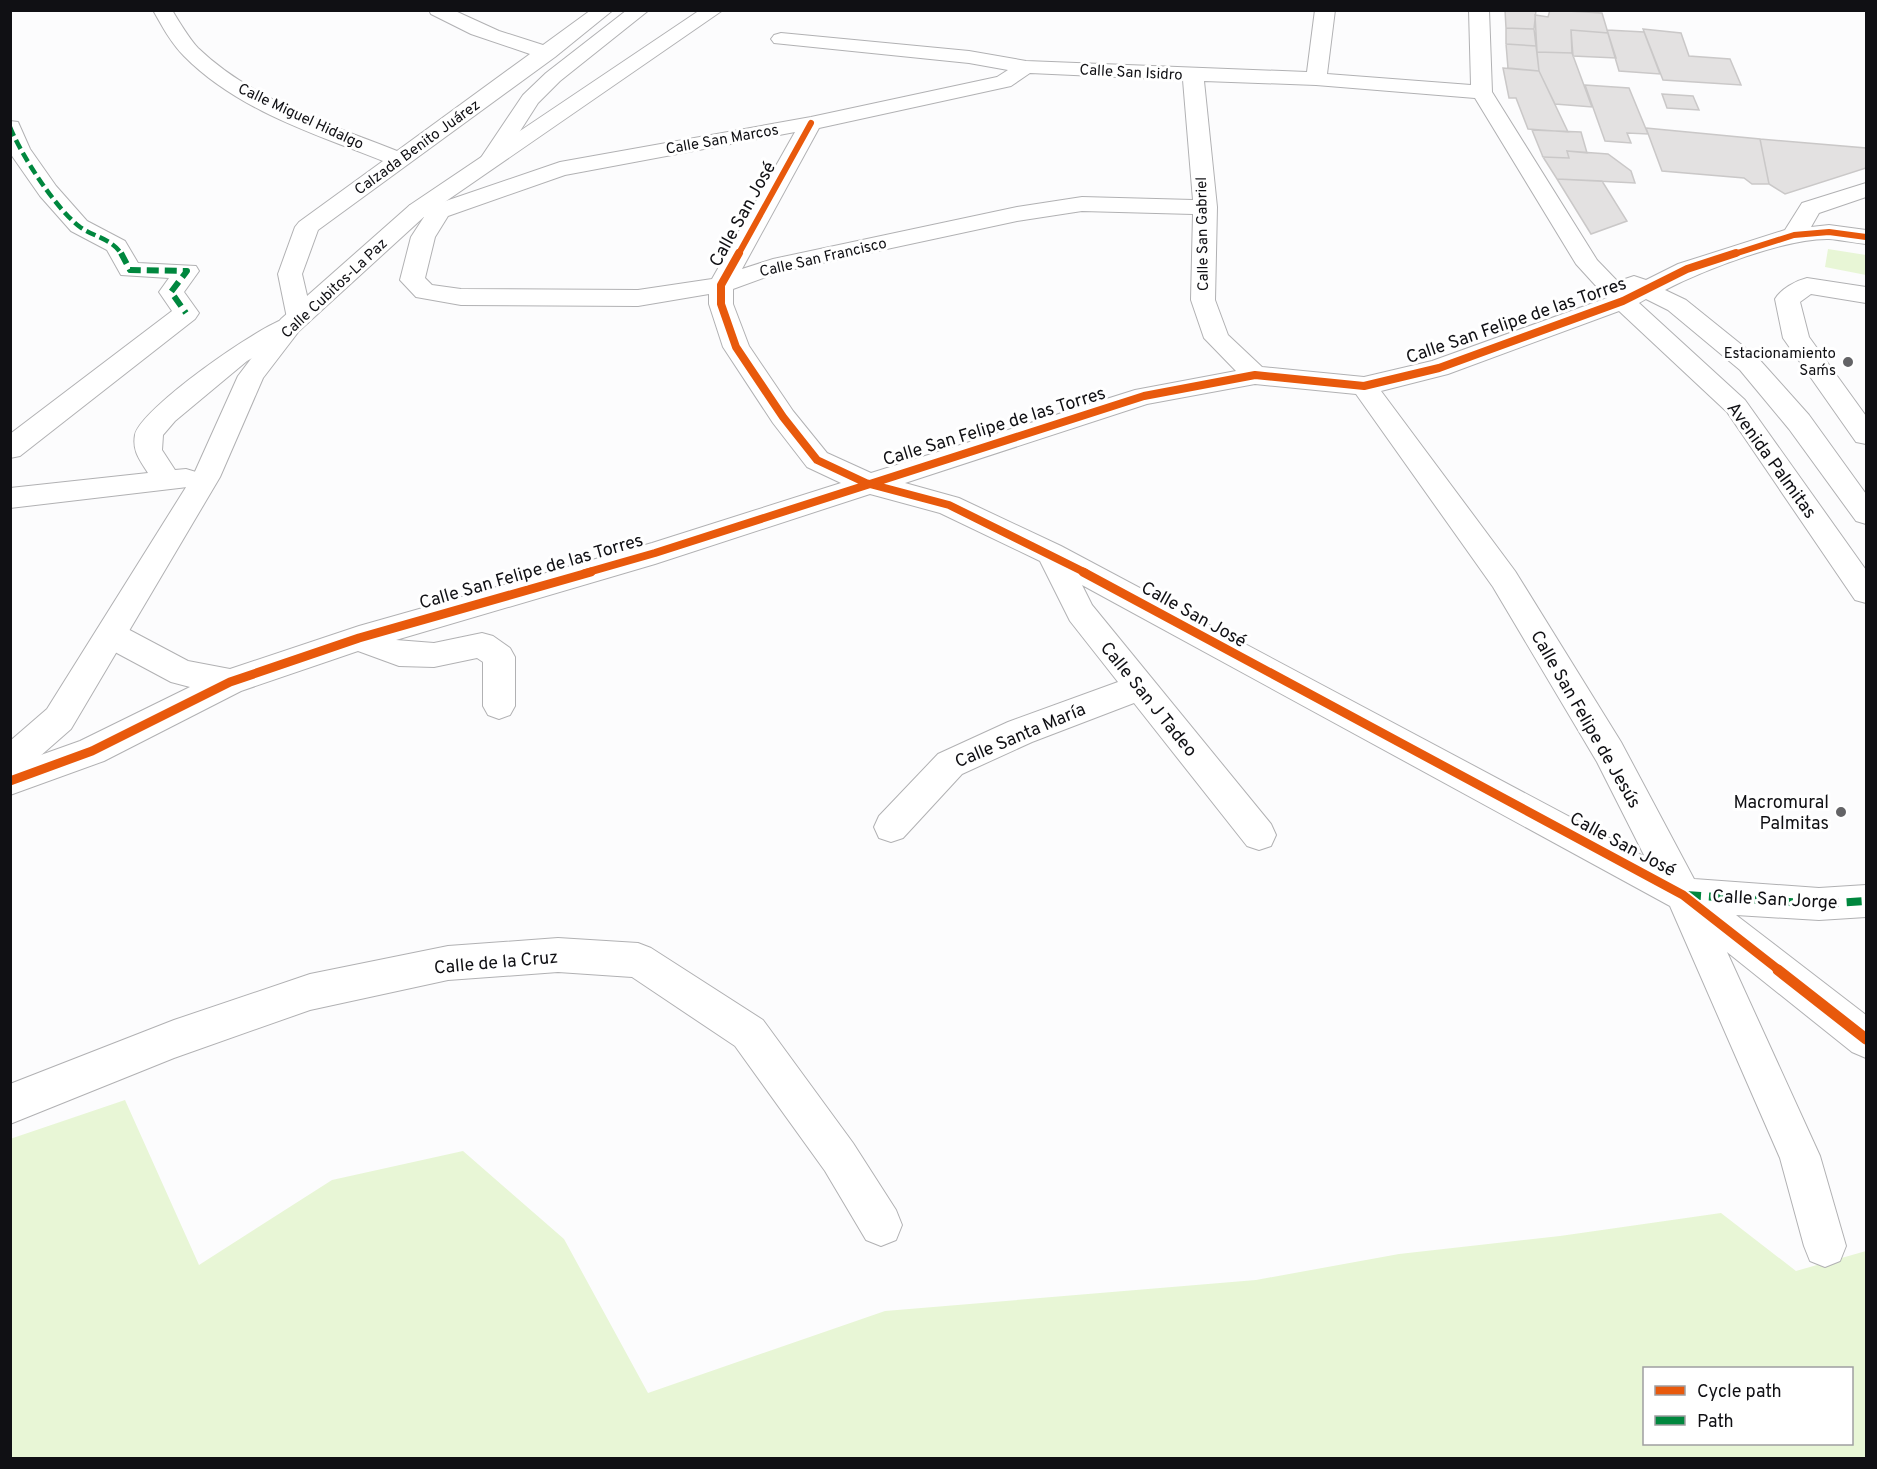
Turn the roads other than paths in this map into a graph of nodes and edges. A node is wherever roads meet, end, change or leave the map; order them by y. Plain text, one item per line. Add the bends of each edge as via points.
1 (162, 10) edge
2 (438, 10) edge
3 (604, 10) edge
4 (640, 10) edge
5 (714, 10) edge
6 (1325, 10) edge
7 (1479, 10) edge
8 (781, 39) dead end
9 (548, 53) junction
10 (1026, 67) junction
11 (1193, 74) junction
12 (1316, 79) junction
13 (1482, 92) junction
14 (810, 123) junction
15 (10, 127) edge
16 (399, 159) junction
17 (491, 159) junction
18 (1866, 190) edge
19 (1205, 207) junction
20 (429, 211) junction
21 (1794, 235) junction
22 (1866, 237) edge
23 (721, 285) junction
24 (1866, 295) edge
25 (1635, 296) junction
26 (295, 321) junction
27 (1255, 375) junction
28 (1364, 386) junction
29 (1866, 435) edge
30 (10, 449) edge
31 (206, 477) junction
32 (167, 481) junction
33 (866, 483) junction
34 (10, 498) edge
35 (1866, 514) edge
36 (1051, 554) junction
37 (1866, 592) edge
38 (111, 635) junction
39 (359, 638) junction
40 (230, 682) junction
41 (1138, 688) junction
42 (499, 706) dead end
43 (10, 762) edge
44 (10, 781) edge
45 (891, 827) dead end
46 (1259, 835) dead end
47 (1683, 895) junction
48 (1866, 901) edge
49 (1866, 1039) edge
50 (10, 1104) edge
51 (881, 1224) dead end
52 (1825, 1246) dead end

1 - 16 street, Calle Miguel Hidalgo via 190,51 238,89 319,128
2 - 9 street via 505,42
3 - 9 street, Calzada Benito Juárez
4 - 17 street via 530,99
5 - 17 street, Calle Cubitos-La Paz
6 - 12 street
7 - 13 street, Avenida Palmitas
8 - 10 street, Calle San Isidro via 969,57
9 - 16 street, Calzada Benito Juárez
10 - 11 street, Calle San Isidro
10 - 14 street, Calle San Marcos via 1004,82
11 - 12 street, Calle San Isidro
11 - 19 street, Calle San Gabriel
12 - 13 street, Calle San Isidro
13 - 25 street, Avenida Palmitas via 1588,264
14 - 20 street, Calle San Marcos via 560,169
14 - 23 street, Calle San José
15 - 30 street via 48,191 79,226 117,246 130,270 187,271 171,292 186,313
16 - 26 street, Calzada Benito Juárez via 307,227 290,274
17 - 20 street, Calle Cubitos-La Paz
18 - 21 street via 1810,208
19 - 23 street, Calle San Francisco via 1071,205 772,266
19 - 27 street, Calle San Gabriel via 1203,300 1217,338
20 - 23 street, Calle San Francisco via 412,280 425,292 461,297 638,298
20 - 26 street, Calle Cubitos-La Paz
21 - 22 street, Calle San Felipe de las Torres via 1829,232
21 - 25 street, Calle San Felipe de las Torres via 1687,269
23 - 33 street, Calle San José via 721,304 736,347 783,417 817,460
24 - 29 street via 1807,286 1787,298 1796,338
25 - 28 street, Calle San Felipe de las Torres via 1439,368
25 - 35 street, Avenida Palmitas via 1677,305 1749,364
25 - 37 street, Avenida Palmitas via 1736,406
26 - 31 street, Calle Cubitos-La Paz via 251,376
26 - 32 street via 238,355 149,433 148,450
27 - 28 street, Calle San Felipe de las Torres
27 - 33 street, Calle San Felipe de las Torres via 1144,396
28 - 47 street, Calle San Felipe de Jesús via 1504,579 1609,752
31 - 32 street
31 - 38 street, Calle Cubitos-La Paz
32 - 34 street
33 - 36 street, Calle San José via 949,505
33 - 39 street, Calle San Felipe de las Torres via 655,553
36 - 41 street, Calle San J Tadeo via 1080,613
36 - 47 street, Calle San José
38 - 40 street, Calle San Felipe de las Torres via 182,673
38 - 43 street, Calle Cubitos-La Paz via 59,719
39 - 40 street, Calle San Felipe de las Torres
39 - 42 street via 399,654 434,656 482,645 499,657
40 - 44 street, Calle San Felipe de las Torres via 92,751
41 - 45 street, Calle Santa María via 1020,732 950,764
41 - 46 street, Calle San J Tadeo
47 - 48 street, Calle San Jorge via 1819,904
47 - 49 street, Calle San José
47 - 52 street, Calle San Felipe de Jesús via 1800,1156
50 - 51 street, Calle de la Cruz via 174,1039 310,992 448,963 558,955 638,960 749,1033 839,1157

